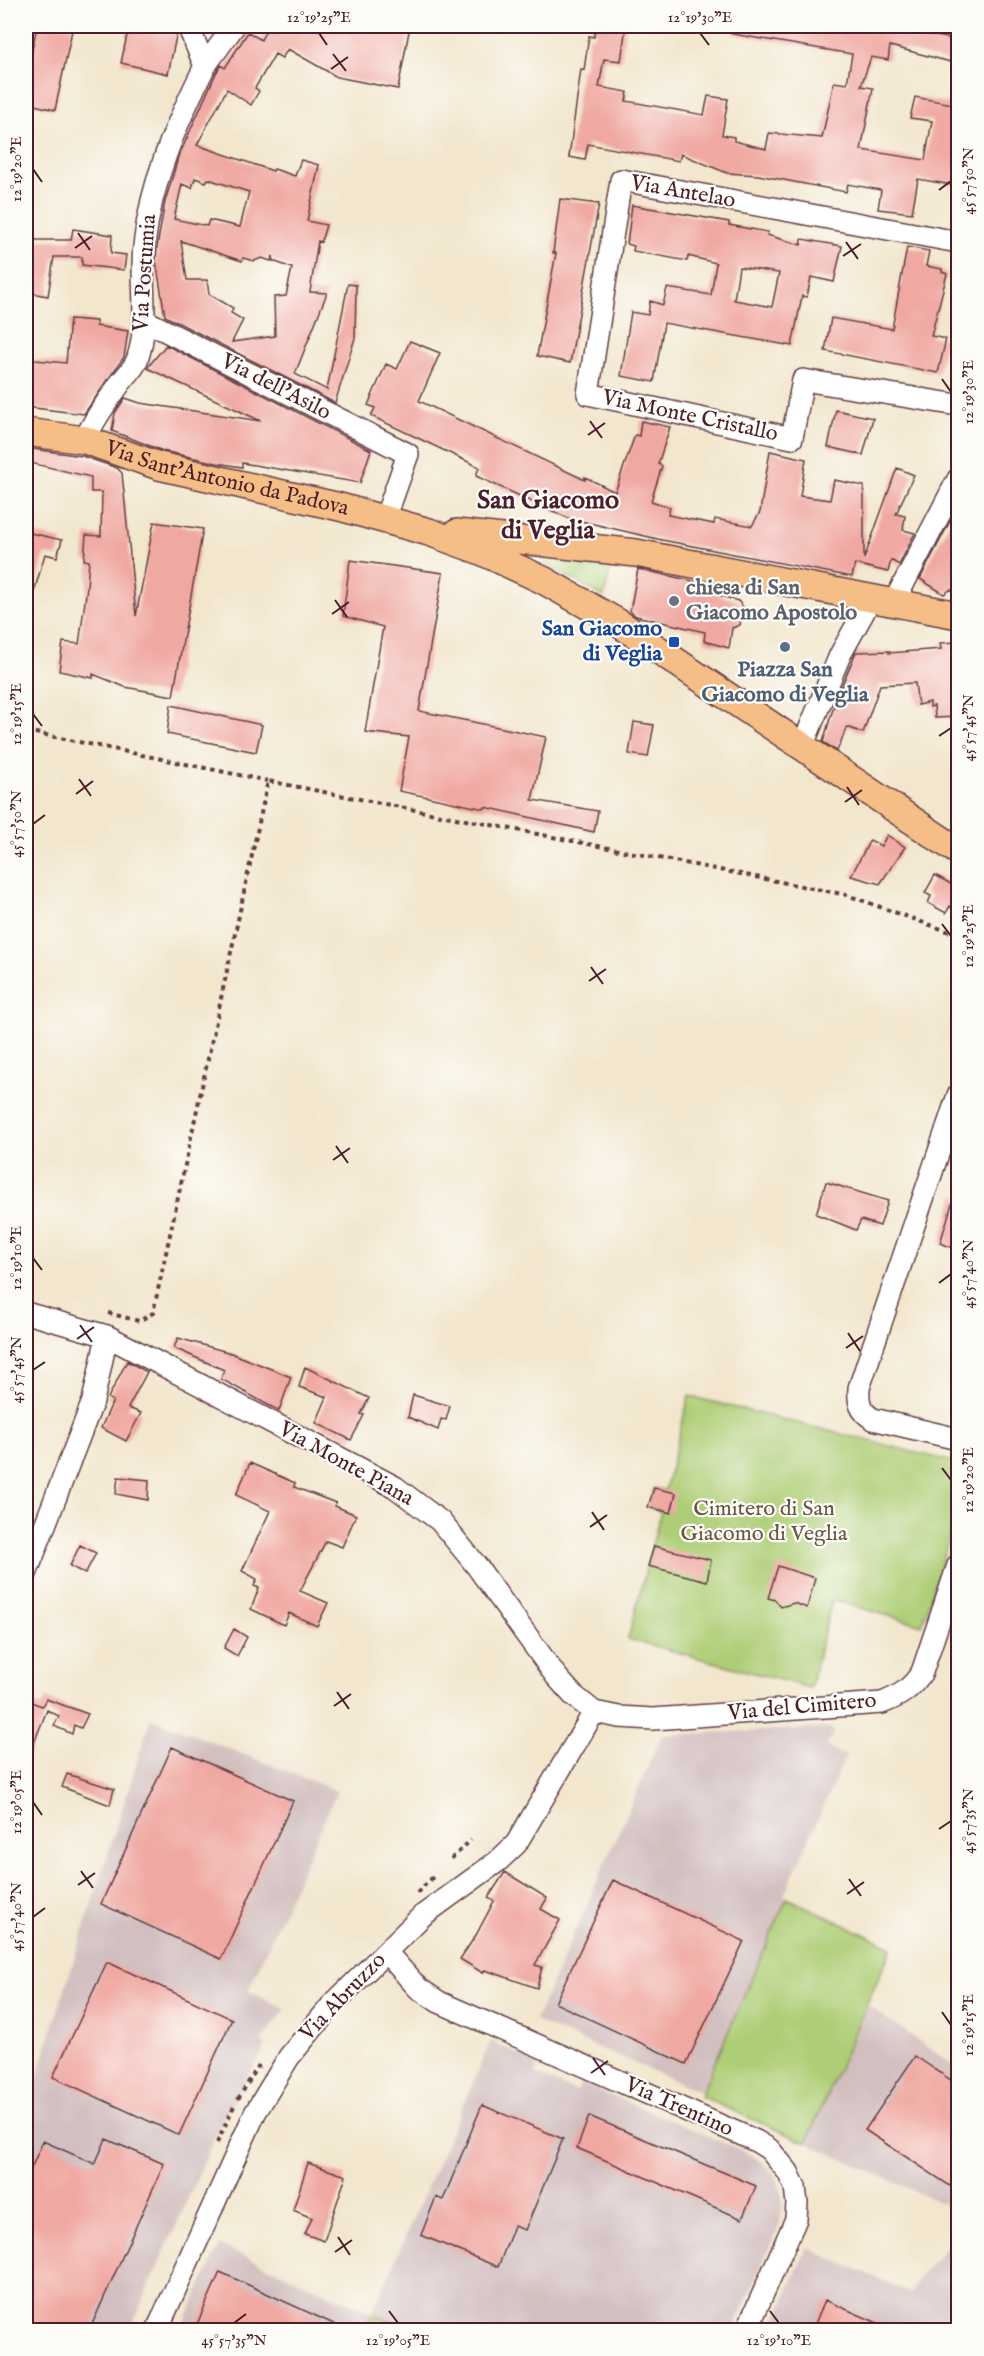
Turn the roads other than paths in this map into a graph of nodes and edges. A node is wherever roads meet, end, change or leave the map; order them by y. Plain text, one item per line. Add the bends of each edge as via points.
1 (188, 26) edge
2 (234, 26) edge
3 (205, 66) junction
4 (958, 242) edge
5 (144, 320) junction
6 (588, 394) joint
7 (958, 405) edge
8 (26, 432) edge
9 (85, 440) junction
10 (958, 479) edge
11 (385, 519) junction
12 (429, 532) junction
13 (882, 602) junction
14 (958, 615) edge
15 (802, 747) junction
16 (958, 851) edge
17 (958, 1095) edge
18 (26, 1313) edge
19 (107, 1336) junction
20 (958, 1439) edge
21 (958, 1565) edge
22 (26, 1574) edge
23 (594, 1712) junction
24 (386, 1952) junction
25 (157, 2331) edge
26 (747, 2331) edge

1 - 3 street
2 - 3 street, Via Postumia
3 - 5 street, Via Postumia via 166,149 150,202 144,249
4 - 6 street, Via Antelao via 621,180
5 - 9 street, Via Postumia via 136,362 99,413
5 - 11 street, Via dell'Asilo via 408,454
6 - 7 street, Via Monte Cristallo via 792,438 803,380
8 - 9 main road, Via Sant'Antonio da Padova
9 - 11 main road, Via Sant'Antonio da Padova via 159,466
10 - 13 street
11 - 12 main road, Via Sant'Antonio da Padova
12 - 13 main road via 636,552
12 - 15 main road via 491,555 585,603
13 - 14 main road
13 - 15 street via 845,644
15 - 16 main road
17 - 20 street via 858,1400 863,1413 873,1419
18 - 19 street, Via Monte Piana
19 - 22 street via 93,1401
19 - 23 street, Via Monte Piana via 395,1487 440,1521 556,1676
21 - 23 street, Via del Cimitero via 922,1672 913,1686 898,1696 882,1702 653,1719
23 - 24 street, Via Abruzzo via 516,1844 435,1905
24 - 25 street, Via Abruzzo via 316,2023 270,2086
24 - 26 street, Via Trentino via 418,1988 439,2002 756,2141 780,2159 795,2187 796,2219

